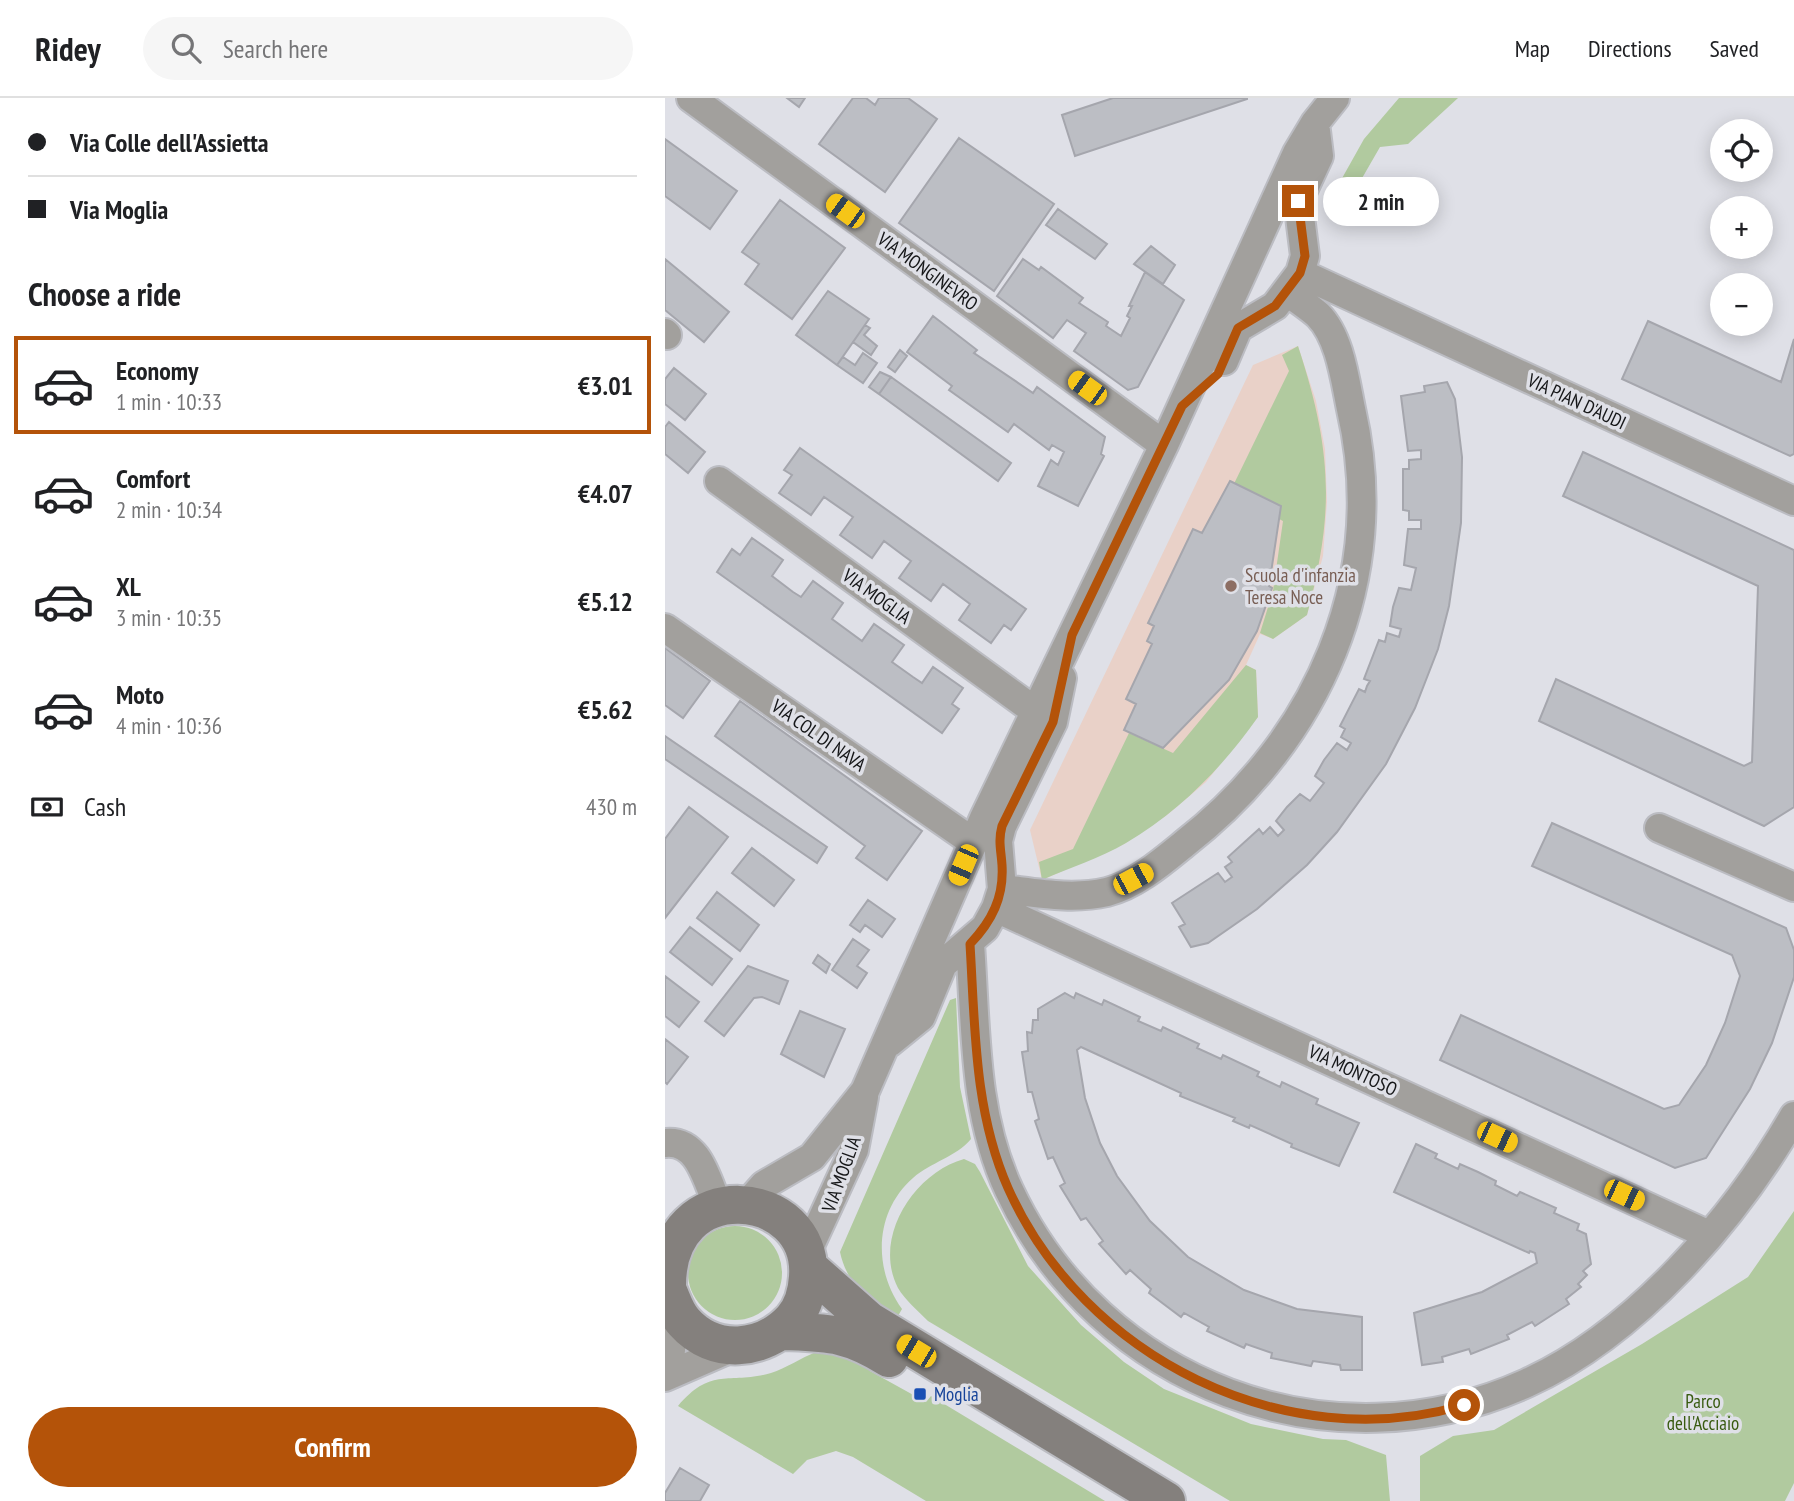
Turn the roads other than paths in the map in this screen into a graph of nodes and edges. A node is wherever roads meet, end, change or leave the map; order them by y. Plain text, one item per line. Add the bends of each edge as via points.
1 (691, 98) edge
2 (1335, 98) edge
3 (1315, 122) junction
4 (1294, 283) junction
5 (1361, 302) junction
6 (1336, 348) junction
7 (1182, 406) junction
8 (1164, 445) junction
9 (719, 481) dead end
10 (1794, 501) edge
11 (665, 628) edge
12 (1072, 635) junction
13 (1035, 711) junction
14 (1659, 828) dead end
15 (973, 842) junction
16 (1794, 887) edge
17 (999, 899) junction
18 (970, 944) junction
19 (884, 1047) junction
20 (865, 1091) junction
21 (1794, 1116) edge
22 (665, 1143) edge
23 (707, 1208) edge
24 (1709, 1234) junction
25 (807, 1261) junction
26 (669, 1293) edge
27 (782, 1331) junction
28 (736, 1346) junction
29 (665, 1377) edge
30 (1126, 1501) edge
31 (1166, 1501) edge

1 - 8 street, VIA MONGINEVRO
2 - 3 street, VIA MOGLIA
3 - 4 street via 1319,156 1298,201 1305,256
3 - 7 street, VIA MOGLIA
4 - 5 street, VIA PIAN D'AUDI
4 - 6 street
4 - 7 street, VIA MOGLIA via 1275,306 1238,328 1218,374
5 - 6 street via 1345,321
5 - 10 street, VIA PIAN D'AUDI
6 - 17 street via 1357,446 1357,559 1350,605 1328,666 1303,713 1256,778 1213,821 1156,866 1110,891
7 - 8 street, VIA MOGLIA
8 - 12 street, VIA MOGLIA
9 - 13 street, VIA MOGLIA
11 - 15 street, VIA COL DI NAVA
12 - 13 street, VIA MOGLIA
12 - 17 street, VIA MOGLIA via 1053,722 1002,826
13 - 15 street, VIA MOGLIA
14 - 16 street
15 - 19 street, VIA MOGLIA
17 - 18 street, VIA MOGLIA via 985,928
17 - 24 street, VIA MONTOSO
18 - 19 street, VIA MOGLIA via 943,964 921,1017
18 - 24 street via 981,1099 1008,1188 1029,1228 1074,1289 1104,1318 1141,1348 1219,1391 1269,1407 1362,1419 1404,1418 1484,1399 1528,1383 1596,1342 1629,1316
19 - 20 street, VIA MOGLIA
20 - 23 street, VIA MOGLIA via 812,1157 764,1185
20 - 25 street, VIA MOGLIA via 854,1150
21 - 24 street via 1757,1175
22 - 23 street via 683,1145 695,1154
23 - 25 main road via 773,1213 793,1230
23 - 26 main road via 683,1228 672,1245 666,1266
25 - 27 main road via 807,1292 798,1314
25 - 31 main road via 869,1321
26 - 28 main road via 699,1335
26 - 29 street via 671,1350
27 - 28 main road via 768,1340
27 - 30 main road via 840,1334 858,1340
28 - 29 street

